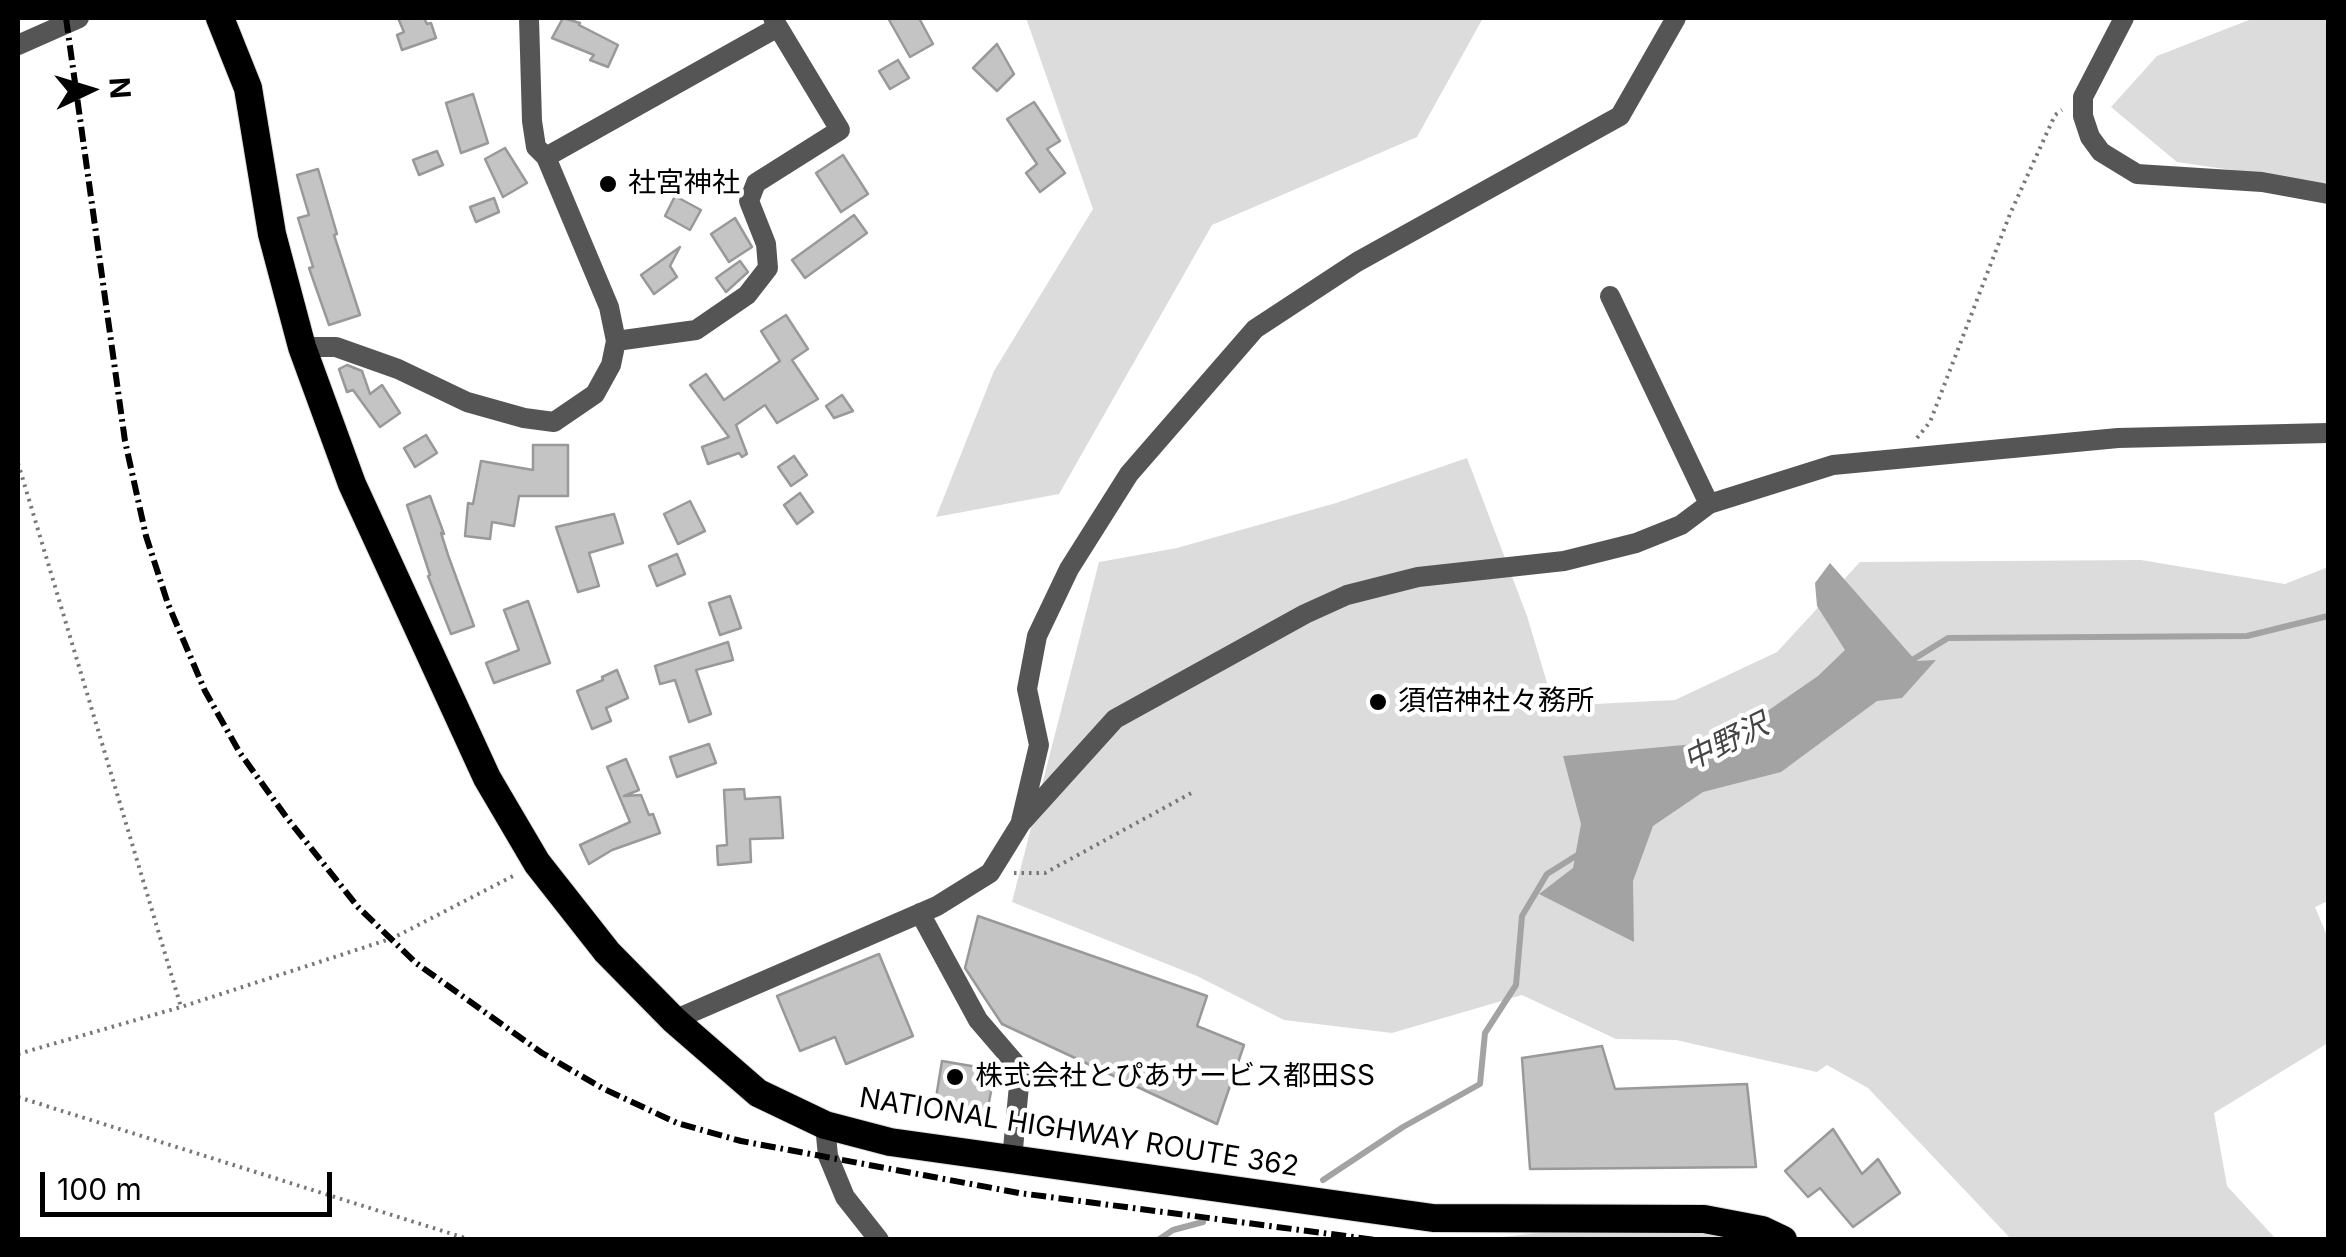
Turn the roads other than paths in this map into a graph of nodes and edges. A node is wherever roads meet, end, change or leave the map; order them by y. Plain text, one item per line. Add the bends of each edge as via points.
1 (79, 18) edge
2 (220, 18) edge
3 (530, 18) edge
4 (1676, 18) edge
5 (2124, 18) edge
6 (776, 22) edge
7 (18, 44) edge
8 (546, 157) junction
9 (2328, 194) edge
10 (1610, 296) dead end
11 (616, 340) junction
12 (302, 348) junction
13 (2328, 434) edge
14 (1709, 504) junction
15 (1021, 823) junction
16 (920, 914) junction
17 (674, 1020) junction
18 (825, 1126) junction
19 (1012, 1159) junction
20 (878, 1240) edge
21 (1783, 1240) edge

1 - 7 street
2 - 12 highway, NATIONAL HIGHWAY ROUTE 362 via 248,88 272,234
3 - 8 street via 532,121 536,147
4 - 15 street via 1620,116 1357,262 1255,329 1128,474 1068,569 1037,636 1027,689 1039,744
5 - 9 street via 2083,97 2090,137 2101,152 2137,174 2262,182
6 - 8 street
6 - 11 street via 840,130 756,183 750,201 768,268 747,295 696,330
8 - 11 street
10 - 14 street
11 - 12 street via 595,394 554,422 466,402 336,347
12 - 17 highway, NATIONAL HIGHWAY ROUTE 362 via 352,484 488,778 537,863 607,952
13 - 14 street via 2118,438 1833,465
14 - 15 street via 1681,525 1636,543 1564,561 1418,577 1348,594 1115,719
15 - 16 street via 990,873
16 - 17 street
16 - 19 street via 962,994 1020,1076
17 - 18 highway, NATIONAL HIGHWAY ROUTE 362 via 758,1093
18 - 19 highway, NATIONAL HIGHWAY ROUTE 362
18 - 20 street via 844,1197
19 - 21 highway, NATIONAL HIGHWAY ROUTE 362 via 1434,1218 1704,1219

